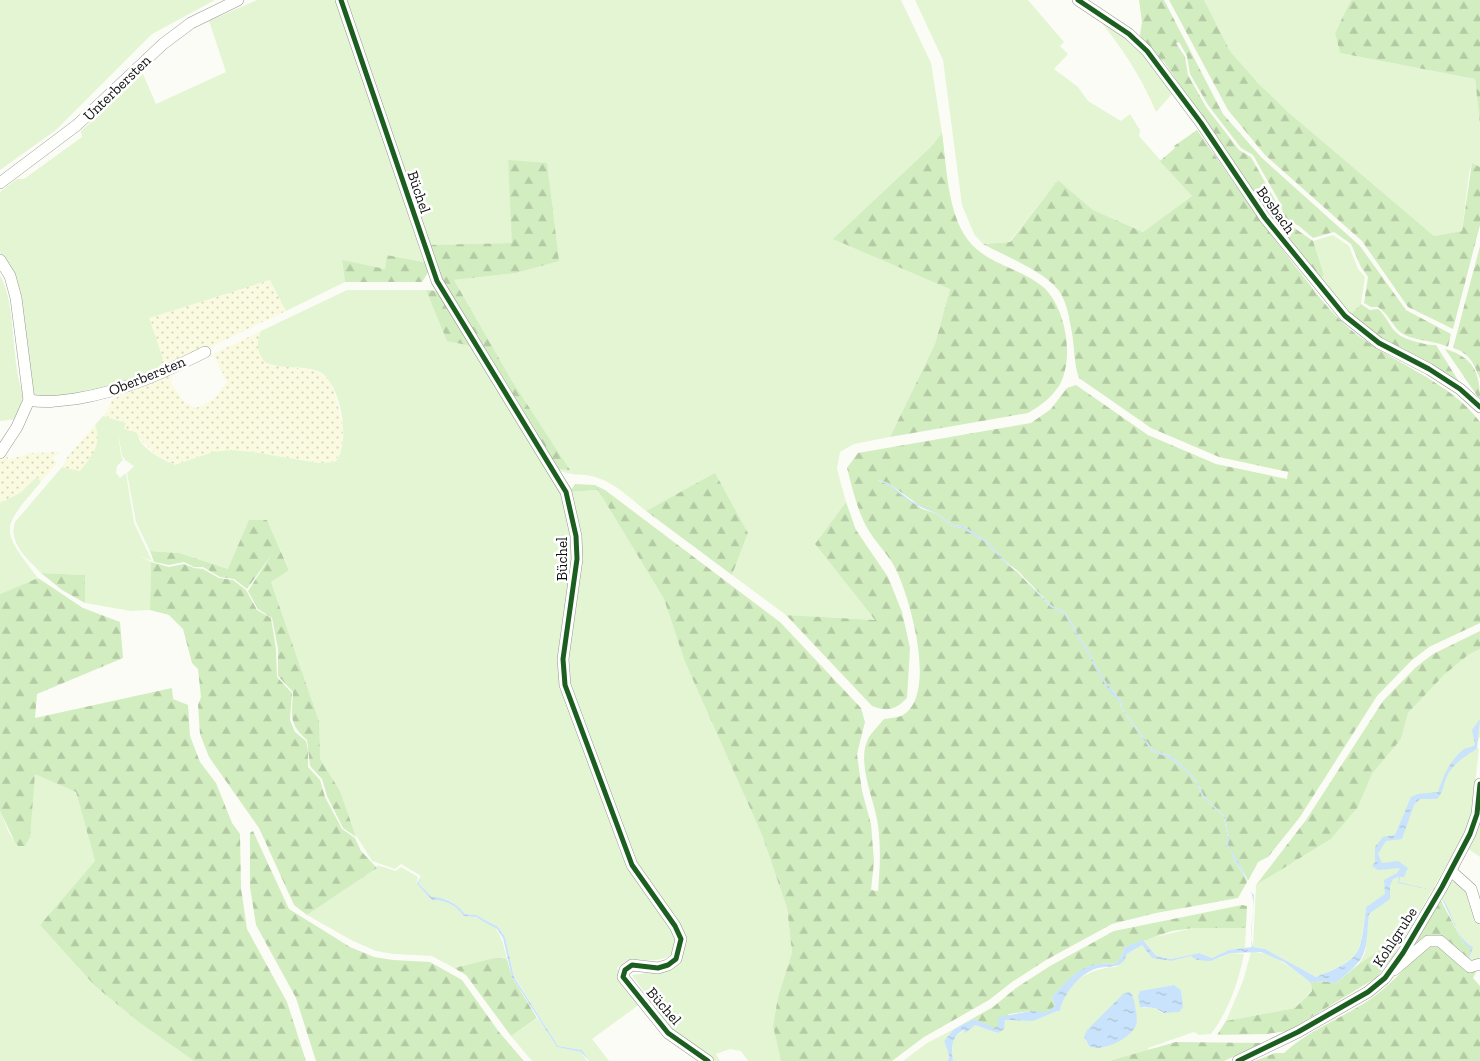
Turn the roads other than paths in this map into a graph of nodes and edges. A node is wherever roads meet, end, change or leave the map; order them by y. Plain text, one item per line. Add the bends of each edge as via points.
1 (238, 0) edge
2 (342, 0) edge
3 (1078, 0) edge
4 (0, 183) edge
5 (0, 260) edge
6 (205, 352) dead end
7 (29, 400) junction
8 (1480, 407) edge
9 (0, 453) edge
10 (1480, 784) edge
11 (1451, 871) junction
12 (1480, 918) edge
13 (1480, 964) edge
14 (1384, 978) junction
15 (708, 1061) edge
16 (1238, 1061) edge

1 - 4 street, Unterbersten via 191,23 163,44 84,120
2 - 15 street, Büchel via 437,281 562,483 567,498 576,536 577,559 563,659 565,685 632,865 681,939 676,959 668,965 658,968 632,965 623,976 668,1033
3 - 8 street, Bosbach via 1129,34 1152,57 1201,123 1264,218 1345,316 1379,343 1460,389
5 - 7 street via 10,276 16,298
6 - 7 street, Oberbersten via 108,394 58,401
7 - 9 street
10 - 11 street, Kohlgrube via 1474,824
11 - 12 street via 1471,888
11 - 14 street, Kohlgrube
13 - 14 street via 1470,967 1440,941 1428,941
14 - 16 street, Kohlgrube via 1368,992 1307,1027

